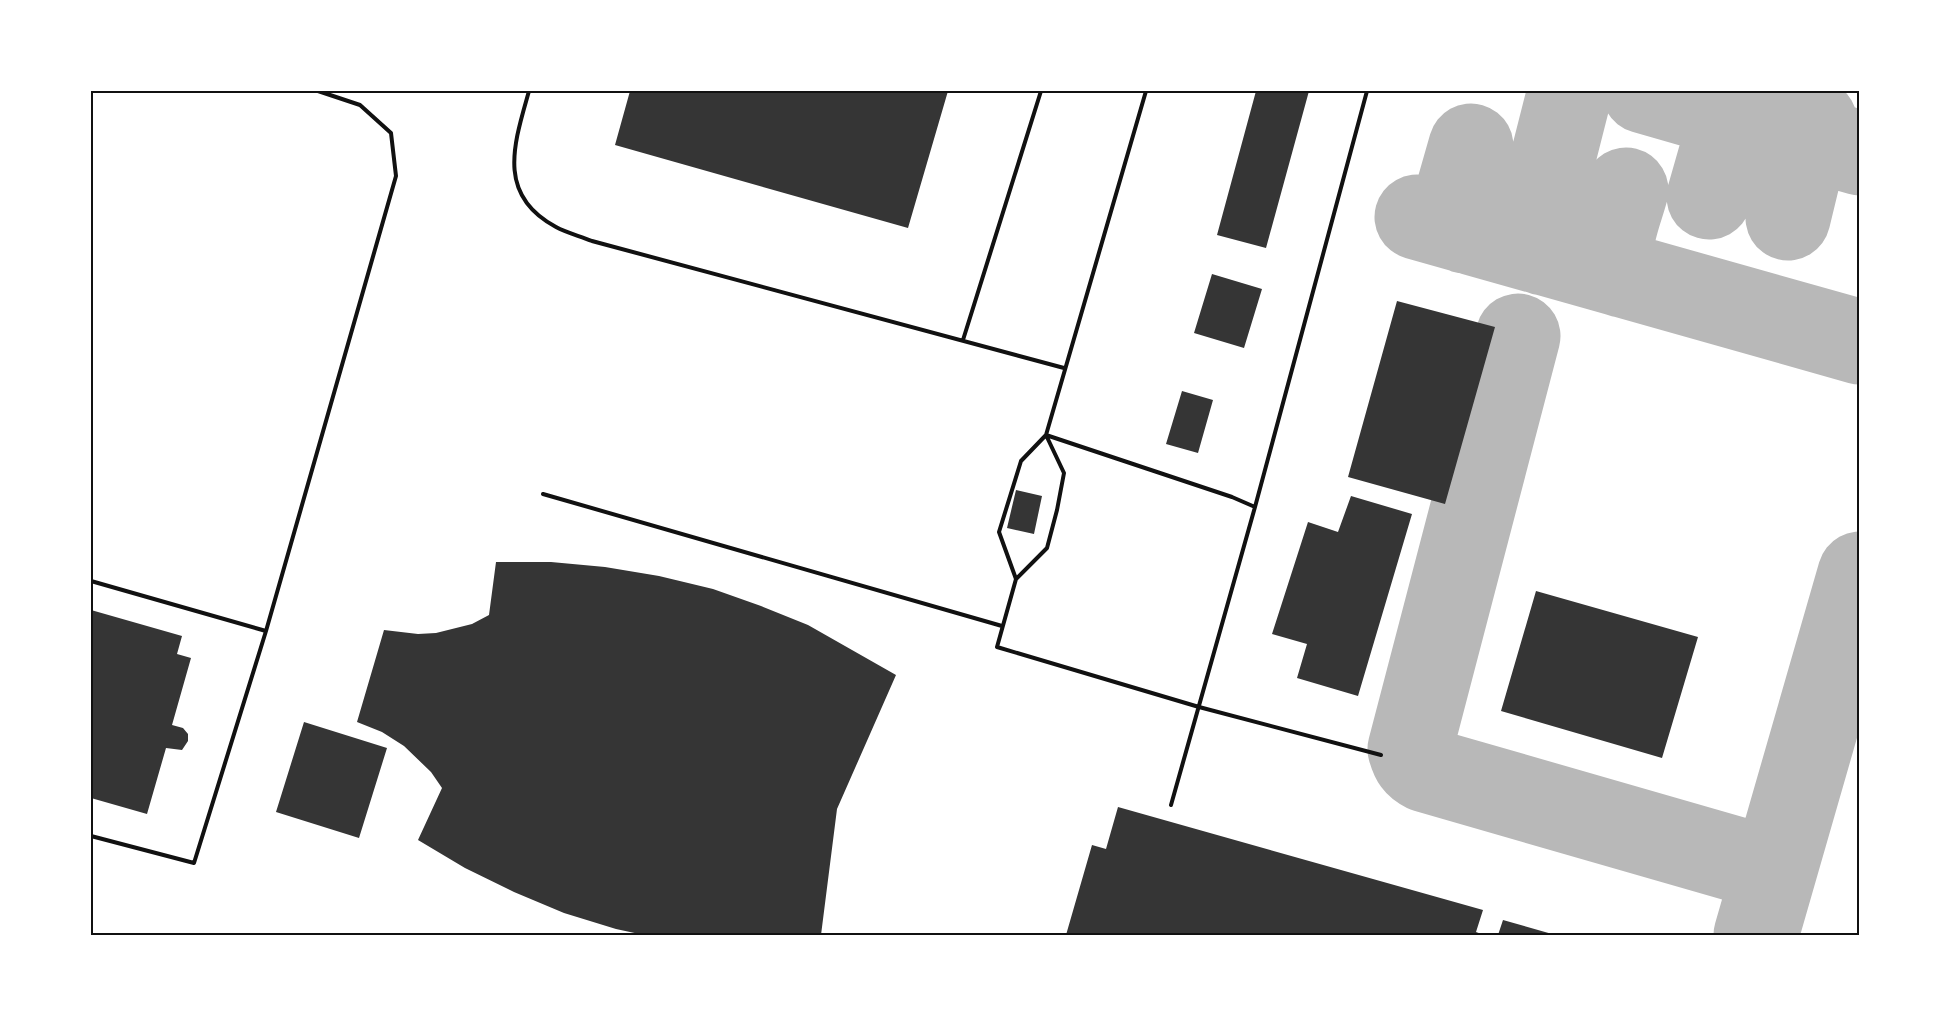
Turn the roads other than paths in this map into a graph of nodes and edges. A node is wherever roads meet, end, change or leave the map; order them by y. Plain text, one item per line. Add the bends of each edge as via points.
1 (318, 91) edge
2 (529, 91) edge
3 (1041, 91) edge
4 (1146, 91) edge
5 (1367, 91) edge
6 (963, 340) junction
7 (1064, 368) junction
8 (1046, 435) junction
9 (544, 494) dead end
10 (1255, 507) junction
11 (1016, 579) junction
12 (91, 581) edge
13 (1002, 626) junction
14 (266, 631) junction
15 (1199, 707) junction
16 (1381, 755) dead end
17 (1171, 805) dead end
18 (91, 836) edge

1 - 14 lane via 360,105 391,133 396,176
2 - 6 lane via 516,139 514,180 529,208 556,227 592,241
3 - 6 lane
4 - 7 lane
5 - 10 lane
6 - 7 lane
7 - 8 lane
8 - 10 lane
8 - 11 lane via 1021,460 999,532
8 - 11 lane via 1064,473 1057,510 1047,548
9 - 13 lane
10 - 15 lane
11 - 13 lane
12 - 14 lane
13 - 15 lane via 996,647
14 - 18 lane via 194,863
15 - 16 lane
15 - 17 lane

